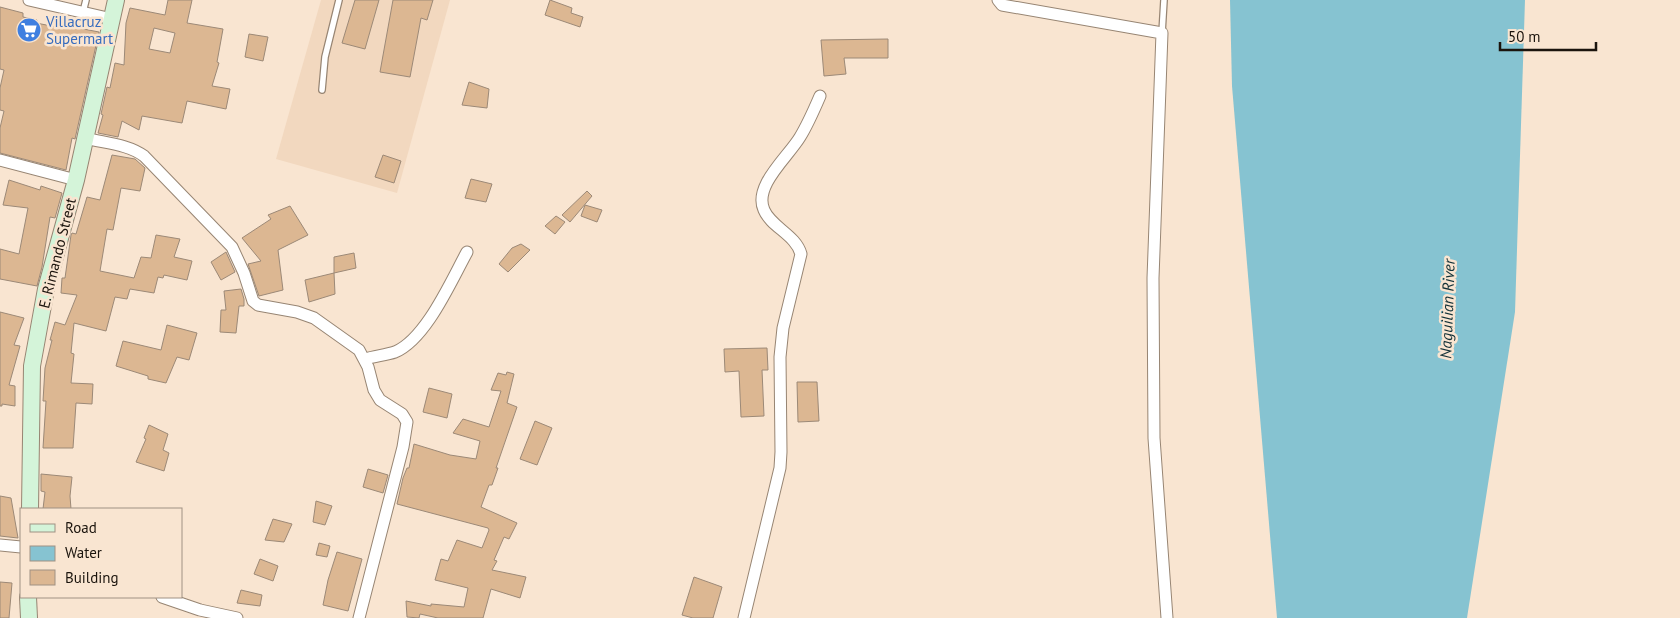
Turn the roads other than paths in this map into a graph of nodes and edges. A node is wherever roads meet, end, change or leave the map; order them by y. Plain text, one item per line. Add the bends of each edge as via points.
1 (29, 0) edge
2 (86, 0) edge
3 (116, 0) edge
4 (339, 0) edge
5 (998, 0) edge
6 (1164, 0) edge
7 (84, 12) junction
8 (112, 19) junction
9 (1162, 33) junction
10 (322, 90) dead end
11 (820, 96) dead end
12 (85, 138) junction
13 (0, 160) edge
14 (76, 180) junction
15 (467, 252) dead end
16 (365, 359) junction
17 (30, 508) edge
18 (0, 545) edge
19 (20, 548) edge
20 (28, 598) edge
21 (165, 598) edge
22 (29, 618) edge
23 (238, 618) edge
24 (360, 618) edge
25 (744, 618) edge
26 (1167, 618) edge

1 - 7 street
2 - 7 lane
3 - 8 street, E. Rimando Street
4 - 10 lane via 325,57
5 - 9 street via 1002,5
6 - 9 lane
7 - 8 street
8 - 12 street, E. Rimando Street
9 - 26 street via 1153,278 1154,438
11 - 25 street via 799,138 766,183 762,197 765,213 796,244 800,254 780,356 780,468
12 - 14 street, E. Rimando Street
12 - 16 street via 138,151 157,168 232,247 249,293 258,305 314,318 360,350
13 - 14 street
14 - 17 street, E. Rimando Street via 46,289 32,366
15 - 16 street via 413,341 396,352
16 - 24 street via 380,400 402,414 407,422
18 - 19 street
20 - 22 street
21 - 23 street

